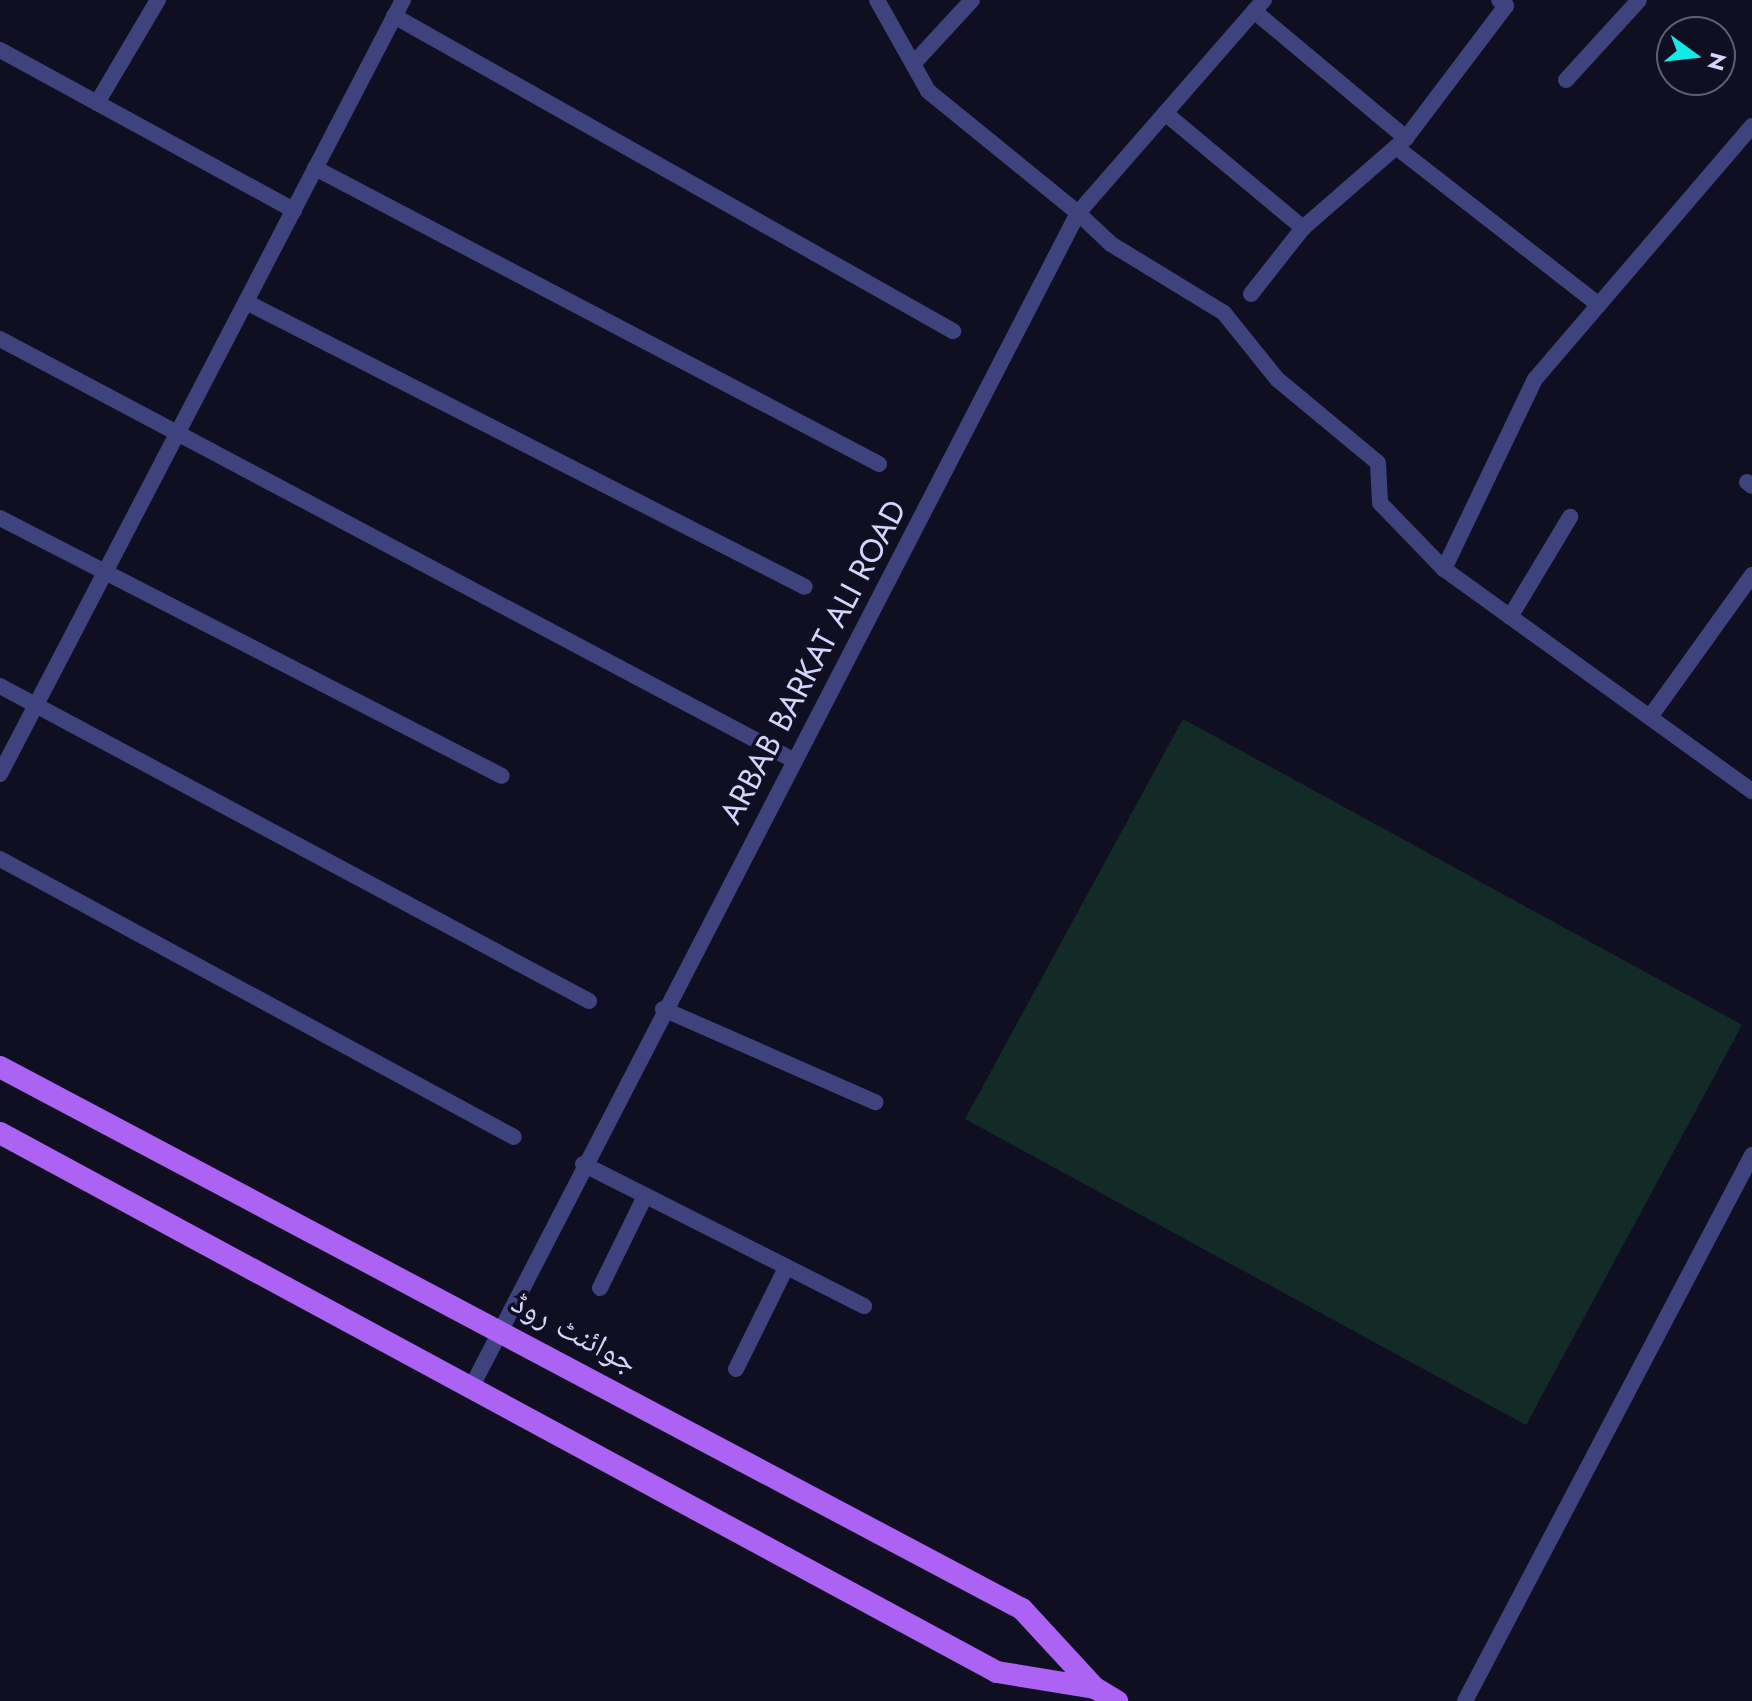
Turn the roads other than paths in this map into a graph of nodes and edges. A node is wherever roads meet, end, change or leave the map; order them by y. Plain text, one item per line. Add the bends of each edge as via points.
1 (158, 0) edge
2 (403, 0) edge
3 (877, 0) edge
4 (972, 0) edge
5 (1499, 0) edge
6 (1639, 0) edge
7 (1259, 6) edge
8 (394, 16) junction
9 (0, 50) edge
10 (913, 64) junction
11 (1566, 80) dead end
12 (97, 103) junction
13 (1165, 113) junction
14 (1749, 136) edge
15 (1401, 143) junction
16 (315, 168) junction
17 (294, 210) junction
18 (1078, 213) junction
19 (1303, 228) junction
20 (1251, 294) dead end
21 (246, 302) junction
22 (1599, 305) junction
23 (953, 331) dead end
24 (0, 339) edge
25 (179, 430) junction
26 (879, 464) dead end
27 (1570, 517) dead end
28 (0, 518) edge
29 (1444, 569) junction
30 (105, 573) junction
31 (1752, 575) edge
32 (805, 587) dead end
33 (1510, 617) junction
34 (0, 686) edge
35 (36, 705) junction
36 (1650, 717) junction
37 (793, 760) junction
38 (0, 774) edge
39 (502, 776) dead end
40 (1752, 791) edge
41 (0, 859) edge
42 (589, 1001) dead end
43 (663, 1009) junction
44 (0, 1067) edge
45 (875, 1102) dead end
46 (0, 1133) edge
47 (514, 1137) dead end
48 (1752, 1155) edge
49 (583, 1164) junction
50 (645, 1196) junction
51 (786, 1268) junction
52 (600, 1288) dead end
53 (864, 1306) dead end
54 (502, 1329) junction
55 (736, 1369) dead end
56 (470, 1390) junction
57 (1095, 1688) junction
58 (1117, 1701) edge
59 (1465, 1701) edge

1 - 12 street
2 - 8 street
3 - 10 street
4 - 10 street
5 - 15 street via 1506,6
6 - 11 street
7 - 13 street, ARBAB BARKAT ALI ROAD
7 - 15 street
8 - 16 street
8 - 23 street
9 - 12 street
10 - 18 street via 928,91
12 - 17 street
13 - 18 street, ARBAB BARKAT ALI ROAD
13 - 19 street
14 - 22 street
15 - 19 street
15 - 22 street
16 - 17 street
16 - 26 street
17 - 21 street
18 - 29 street via 1111,244 1224,313 1277,379 1378,463 1380,503
18 - 37 street, ARBAB BARKAT ALI ROAD
19 - 20 street
21 - 25 street
21 - 32 street
22 - 29 street via 1535,379
24 - 25 street
25 - 30 street
25 - 37 street
27 - 33 street
28 - 30 street
29 - 33 street
30 - 35 street
30 - 39 street
31 - 36 street
33 - 36 street
34 - 35 street
35 - 38 street
35 - 42 street
36 - 40 street
37 - 43 street, ARBAB BARKAT ALI ROAD
41 - 47 street
43 - 45 street
43 - 49 street, ARBAB BARKAT ALI ROAD
44 - 54 main road, جوائنٹ روڈ
46 - 56 main road, جوائنٹ روڈ
48 - 59 street
49 - 50 street
49 - 54 street, ARBAB BARKAT ALI ROAD
50 - 51 street
50 - 52 street
51 - 53 street
51 - 55 street
54 - 56 street, ARBAB BARKAT ALI ROAD
54 - 57 main road, جوائنٹ روڈ via 1022,1609
56 - 57 main road, جوائنٹ روڈ via 997,1672
57 - 58 main road, جوائنٹ روڈ

